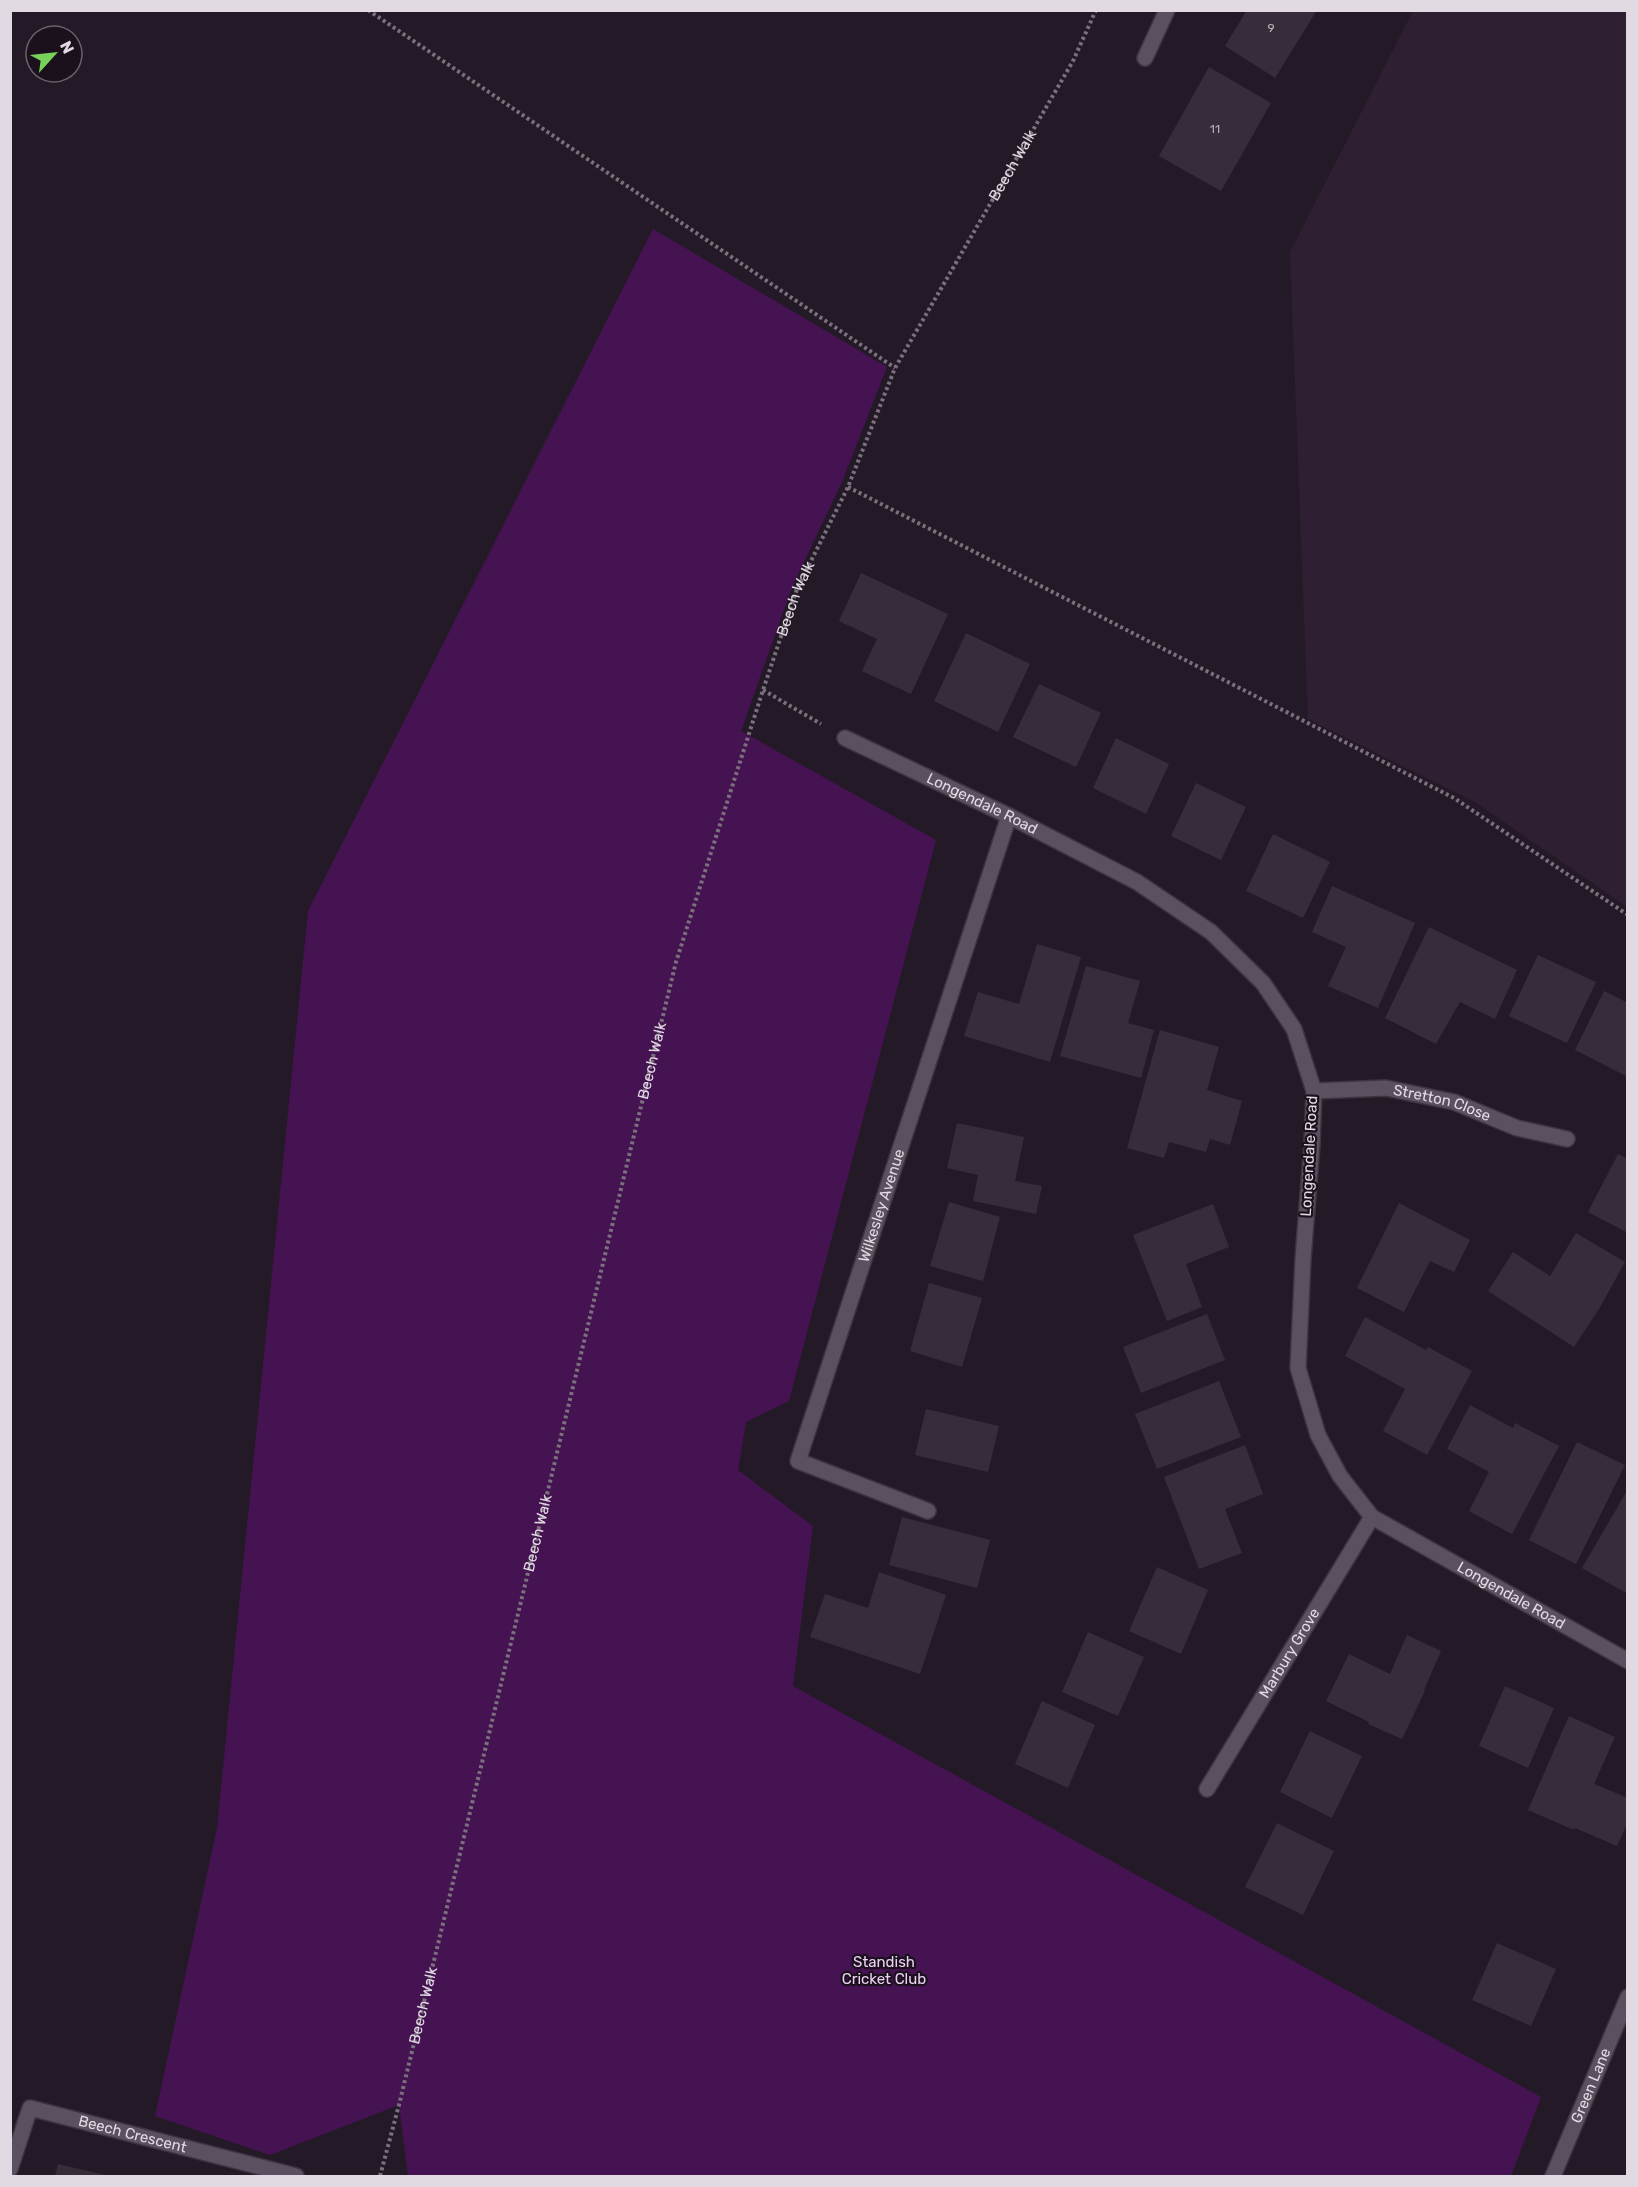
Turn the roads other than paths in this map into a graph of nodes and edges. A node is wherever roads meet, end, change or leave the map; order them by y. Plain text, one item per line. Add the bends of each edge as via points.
1 (1167, 10) edge
2 (1145, 58) dead end
3 (845, 738) road end
4 (1009, 816) junction
5 (1314, 1090) junction
6 (1567, 1139) dead end
7 (928, 1511) dead end
8 (1372, 1517) junction
9 (1628, 1661) edge
10 (1207, 1789) dead end
11 (1628, 1997) edge
12 (10, 2169) edge
13 (296, 2176) edge
14 (1553, 2176) edge

1 - 2 street
3 - 4 street, Longendale Road
4 - 5 street, Longendale Road via 1137,882 1211,932 1263,983 1294,1029
4 - 7 street, Wilkesley Avenue via 798,1461
5 - 6 street, Stretton Close via 1386,1088 1454,1102 1517,1128
5 - 8 street, Longendale Road via 1298,1368 1318,1435 1340,1476
8 - 9 street, Longendale Road
8 - 10 street, Marbury Grove
11 - 14 street, Green Lane
12 - 13 street, Beech Crescent via 30,2108

